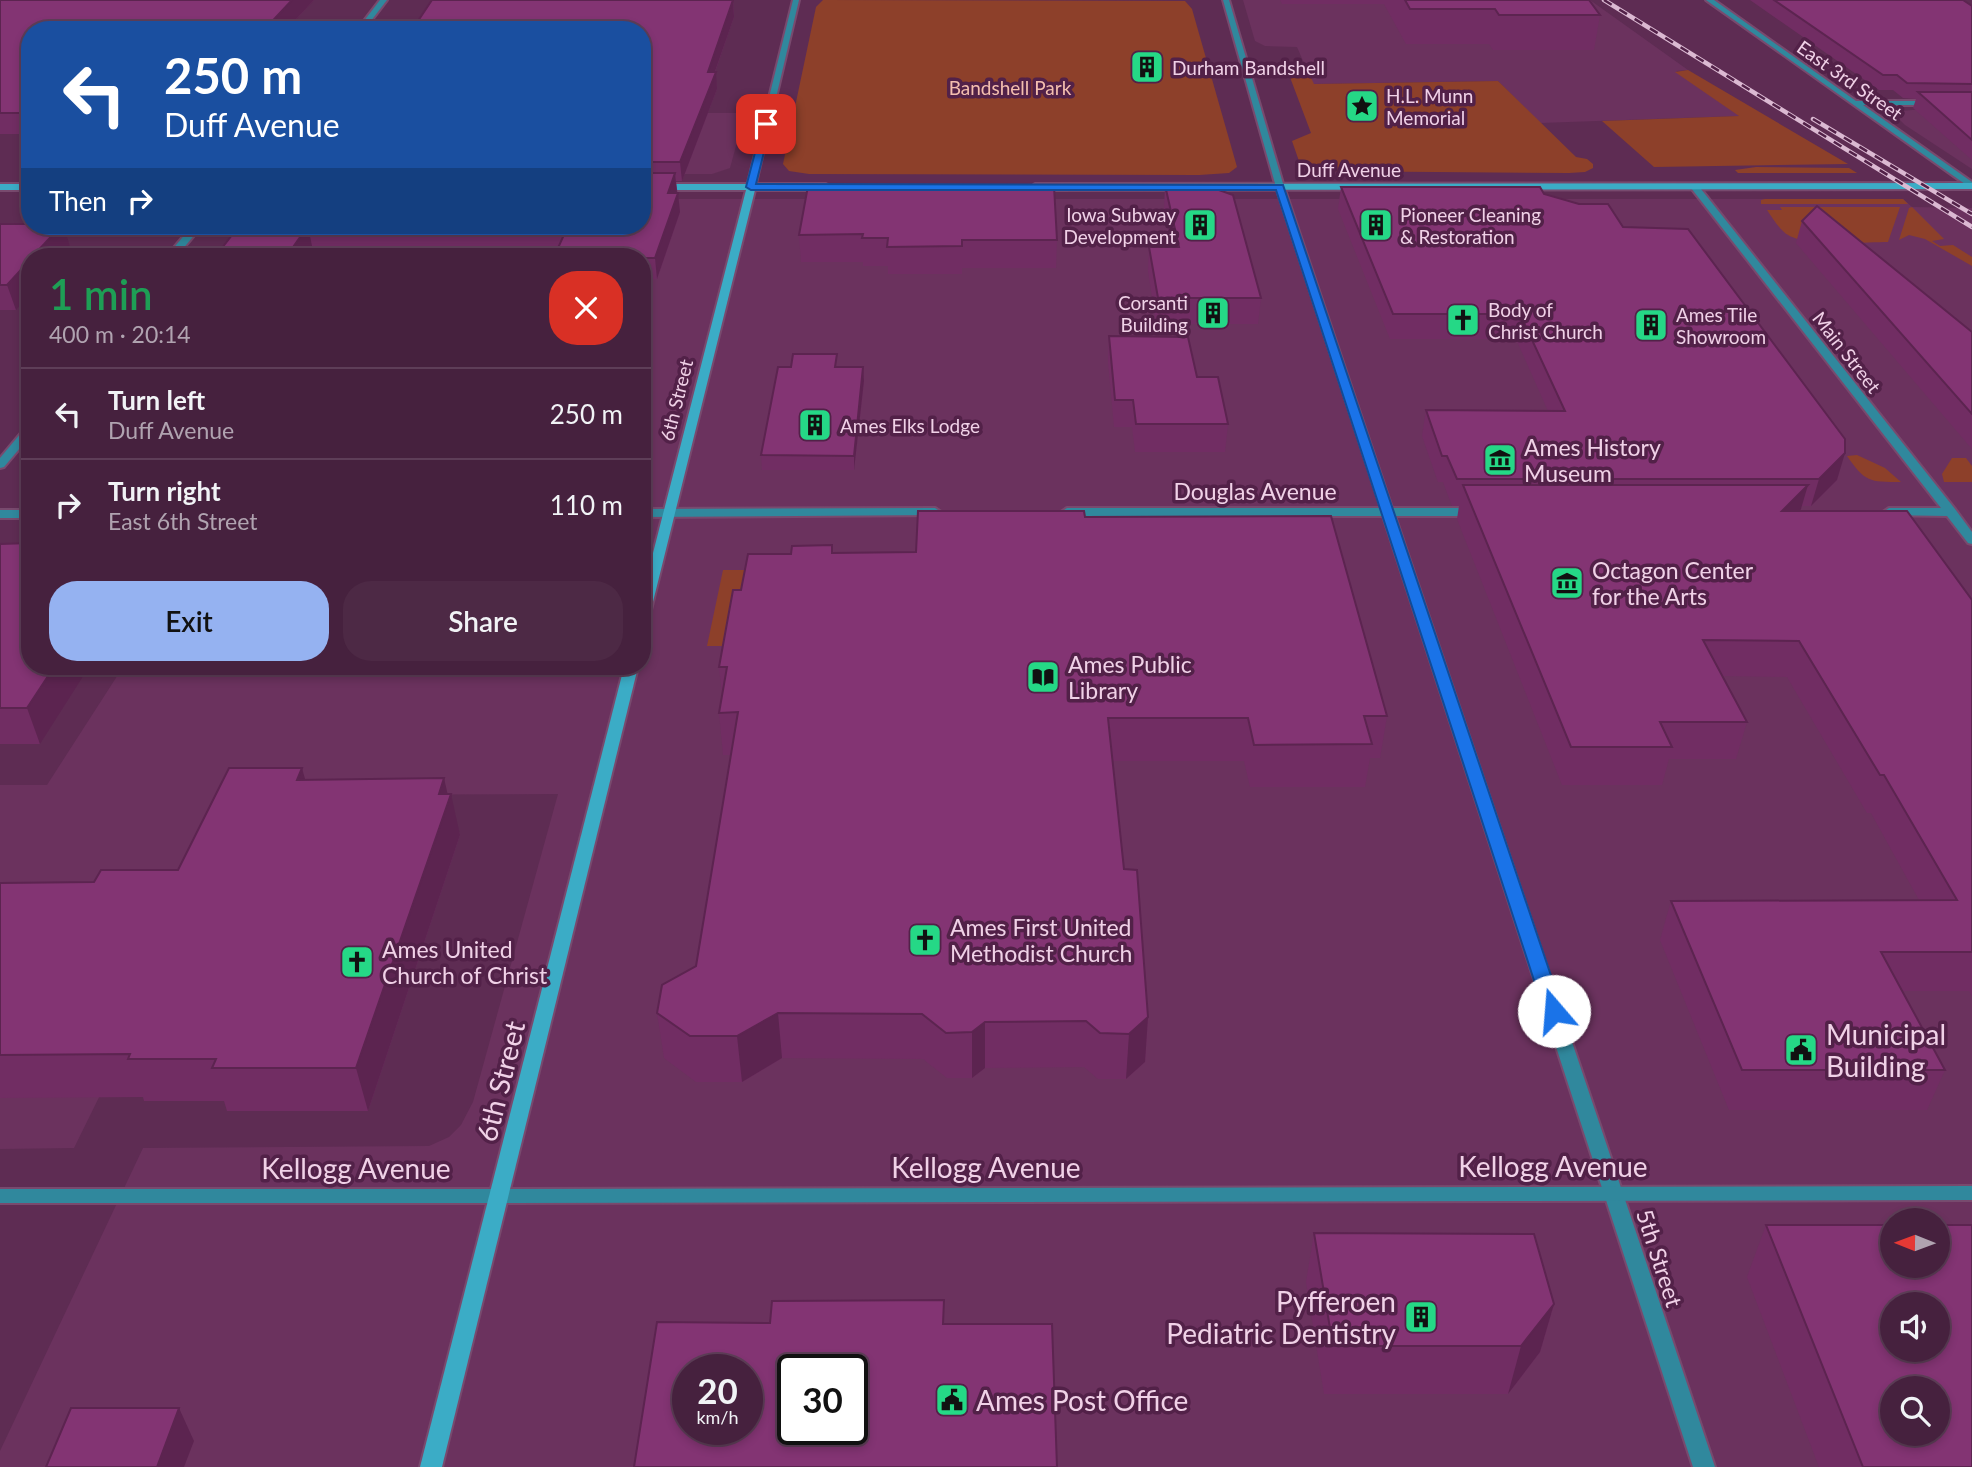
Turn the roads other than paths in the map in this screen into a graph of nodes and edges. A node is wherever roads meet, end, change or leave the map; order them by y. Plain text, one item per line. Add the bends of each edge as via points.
1 (384, 0) edge
2 (796, 0) edge
3 (1226, 0) edge
4 (1709, 0) edge
5 (367, 21) edge
6 (1856, 103) junction
7 (1945, 103) edge
8 (1694, 186) junction
9 (1972, 186) edge
10 (0, 187) edge
11 (21, 187) edge
12 (651, 187) edge
13 (751, 187) junction
14 (834, 187) edge
15 (1023, 187) edge
16 (1280, 187) junction
17 (21, 440) edge
18 (0, 465) edge
19 (954, 512) edge
20 (1049, 512) edge
21 (1388, 512) junction
22 (1497, 512) edge
23 (1873, 512) edge
24 (651, 513) edge
25 (670, 513) junction
26 (1951, 513) junction
27 (0, 514) edge
28 (21, 514) edge
29 (1972, 540) edge
30 (651, 587) edge
31 (629, 675) edge
32 (1972, 1193) edge
33 (1615, 1194) junction
34 (0, 1196) edge
35 (498, 1196) junction
36 (431, 1467) edge
37 (1704, 1467) edge

1 - 5 street
2 - 13 street
3 - 16 street, 5th Street
4 - 6 street, East 3rd Street
6 - 7 street
6 - 9 street, East 3rd Street
8 - 9 main road, Duff Avenue
8 - 16 main road, Duff Avenue
8 - 26 street, Main Street
10 - 11 main road
12 - 13 main road
13 - 14 main road
13 - 25 main road, 6th Street
15 - 16 main road, Duff Avenue
16 - 21 street, 5th Street
17 - 18 street
19 - 25 street
20 - 21 street, Douglas Avenue
21 - 22 street, Douglas Avenue
21 - 33 street, 5th Street
23 - 26 street
24 - 25 street
25 - 30 main road, 6th Street
26 - 29 street, Main Street
27 - 28 street
31 - 35 main road, 6th Street
32 - 33 street, Kellogg Avenue
33 - 35 street, Kellogg Avenue
33 - 37 street, 5th Street
34 - 35 street, Kellogg Avenue
35 - 36 main road, 6th Street

